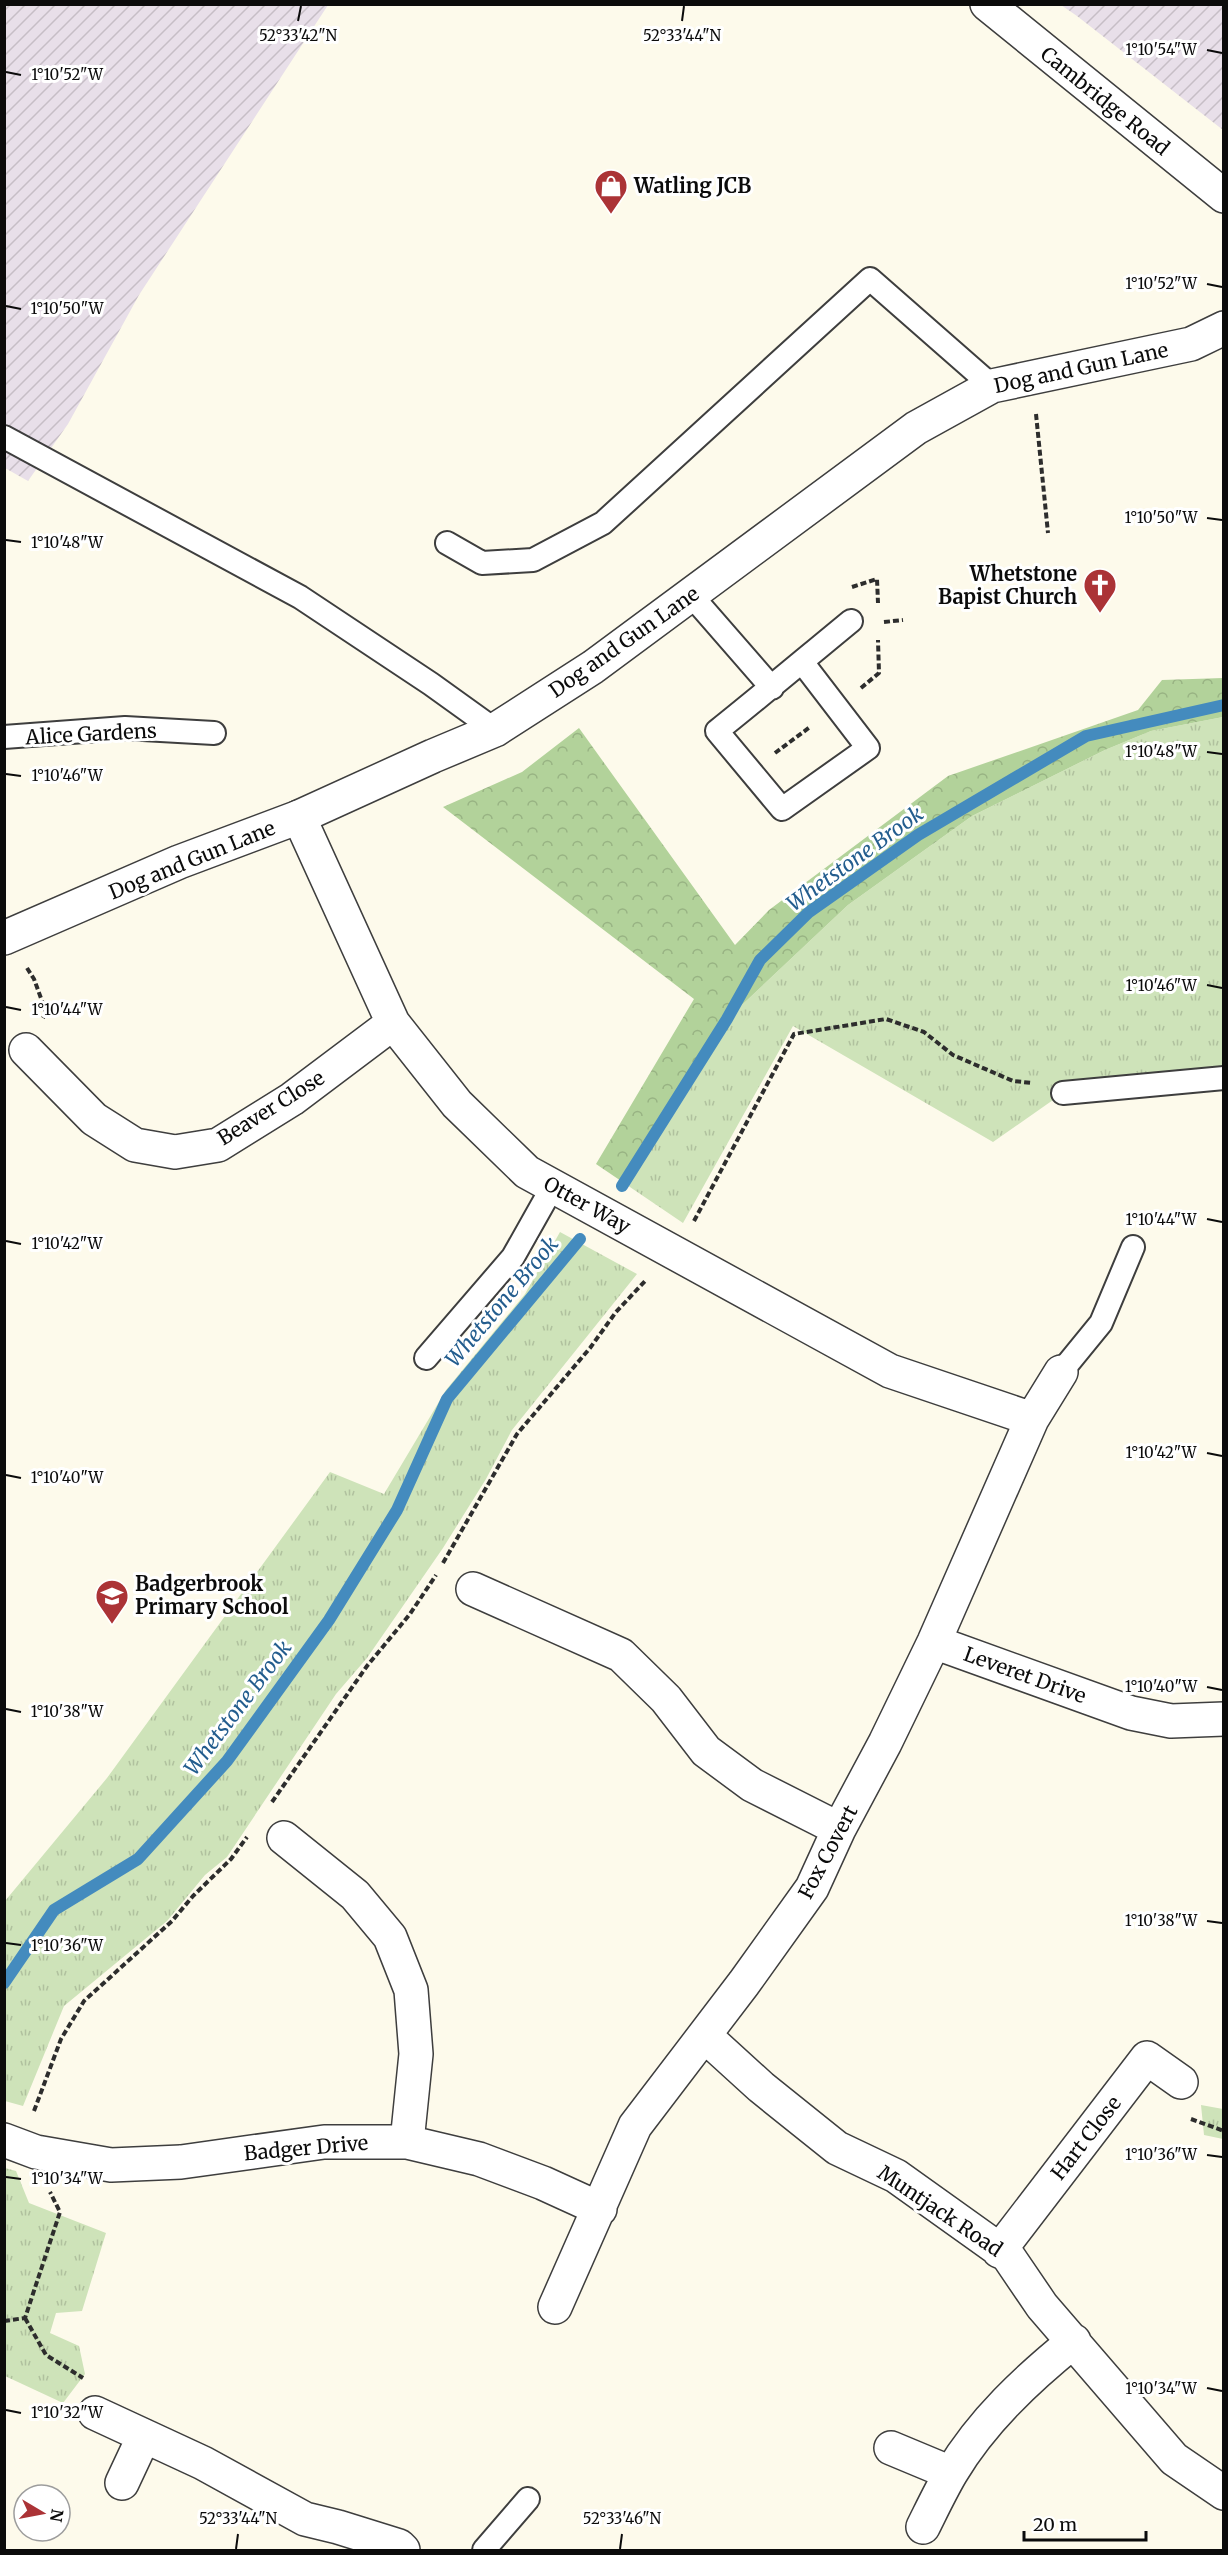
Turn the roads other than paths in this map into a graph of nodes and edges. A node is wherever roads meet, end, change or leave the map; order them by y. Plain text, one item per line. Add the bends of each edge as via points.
1 (987, 4) edge
2 (1224, 196) edge
3 (1224, 328) edge
4 (992, 386) junction
5 (4, 436) edge
6 (447, 543) dead end
7 (692, 595) junction
8 (851, 621) dead end
9 (802, 662) junction
10 (772, 688) junction
11 (495, 730) junction
12 (214, 733) dead end
13 (4, 737) edge
14 (299, 817) junction
15 (6, 937) edge
16 (393, 1023) junction
17 (26, 1050) road end
18 (1224, 1078) edge
19 (1053, 1089) road end
20 (553, 1186) junction
21 (1133, 1247) dead end
22 (426, 1358) dead end
23 (1061, 1372) joint
24 (1032, 1419) junction
25 (473, 1589) dead end
26 (934, 1642) junction
27 (1224, 1719) edge
28 (839, 1829) junction
29 (284, 1838) dead end
30 (705, 2036) junction
31 (1181, 2082) dead end
32 (407, 2142) junction
33 (17, 2145) edge
34 (600, 2209) junction
35 (999, 2251) junction
36 (555, 2307) dead end
37 (1074, 2341) junction
38 (95, 2413) road end
39 (144, 2436) junction
40 (891, 2448) dead end
41 (951, 2473) junction
42 (122, 2483) dead end
43 (1224, 2493) edge
44 (528, 2499) dead end
45 (923, 2527) dead end
46 (403, 2550) edge
47 (484, 2550) edge

1 - 2 street, Cambridge Road
3 - 4 street, Dog and Gun Lane via 1191,344
4 - 6 lane via 870,279 603,524 532,560 482,563
4 - 7 street, Dog and Gun Lane via 916,428
5 - 11 lane via 300,597
7 - 10 lane
7 - 11 street, Dog and Gun Lane via 593,667
8 - 9 lane
9 - 10 lane
9 - 10 lane via 868,748 782,809 717,731
11 - 14 street, Dog and Gun Lane
12 - 13 lane, Alice Gardens via 125,728
14 - 15 street, Dog and Gun Lane via 179,862
14 - 16 street, Otter Way
16 - 17 street, Beaver Close via 292,1099 218,1144 175,1152 135,1145 94,1119
16 - 20 street, Otter Way via 457,1104 527,1172
18 - 19 lane
20 - 22 lane via 513,1257
20 - 24 street, Otter Way via 890,1371
21 - 23 lane via 1101,1323
23 - 24 street, Fox Covert
24 - 26 street, Fox Covert
25 - 28 street via 621,1655 666,1699 706,1751 752,1785
26 - 27 street, Leveret Drive via 1131,1713 1171,1721
26 - 28 street, Fox Covert
28 - 30 street, Fox Covert via 812,1888
29 - 32 street via 355,1895 390,1937 411,1990 413,2011 416,2054
30 - 34 street, Fox Covert via 635,2126
30 - 35 street, Muntjack Road via 837,2148 896,2176
31 - 35 street, Hart Close via 1147,2058
32 - 33 street, Badger Drive via 324,2142 181,2162 111,2165
32 - 34 street, Badger Drive via 479,2159
34 - 36 street, Fox Covert
35 - 37 street, Muntjack Road via 1008,2256 1042,2306
37 - 41 street via 1032,2375 982,2428
37 - 43 street, Muntjack Road via 1174,2459
38 - 39 street
39 - 42 street
39 - 46 street via 203,2463 305,2519
40 - 41 street
41 - 45 street
44 - 47 lane

